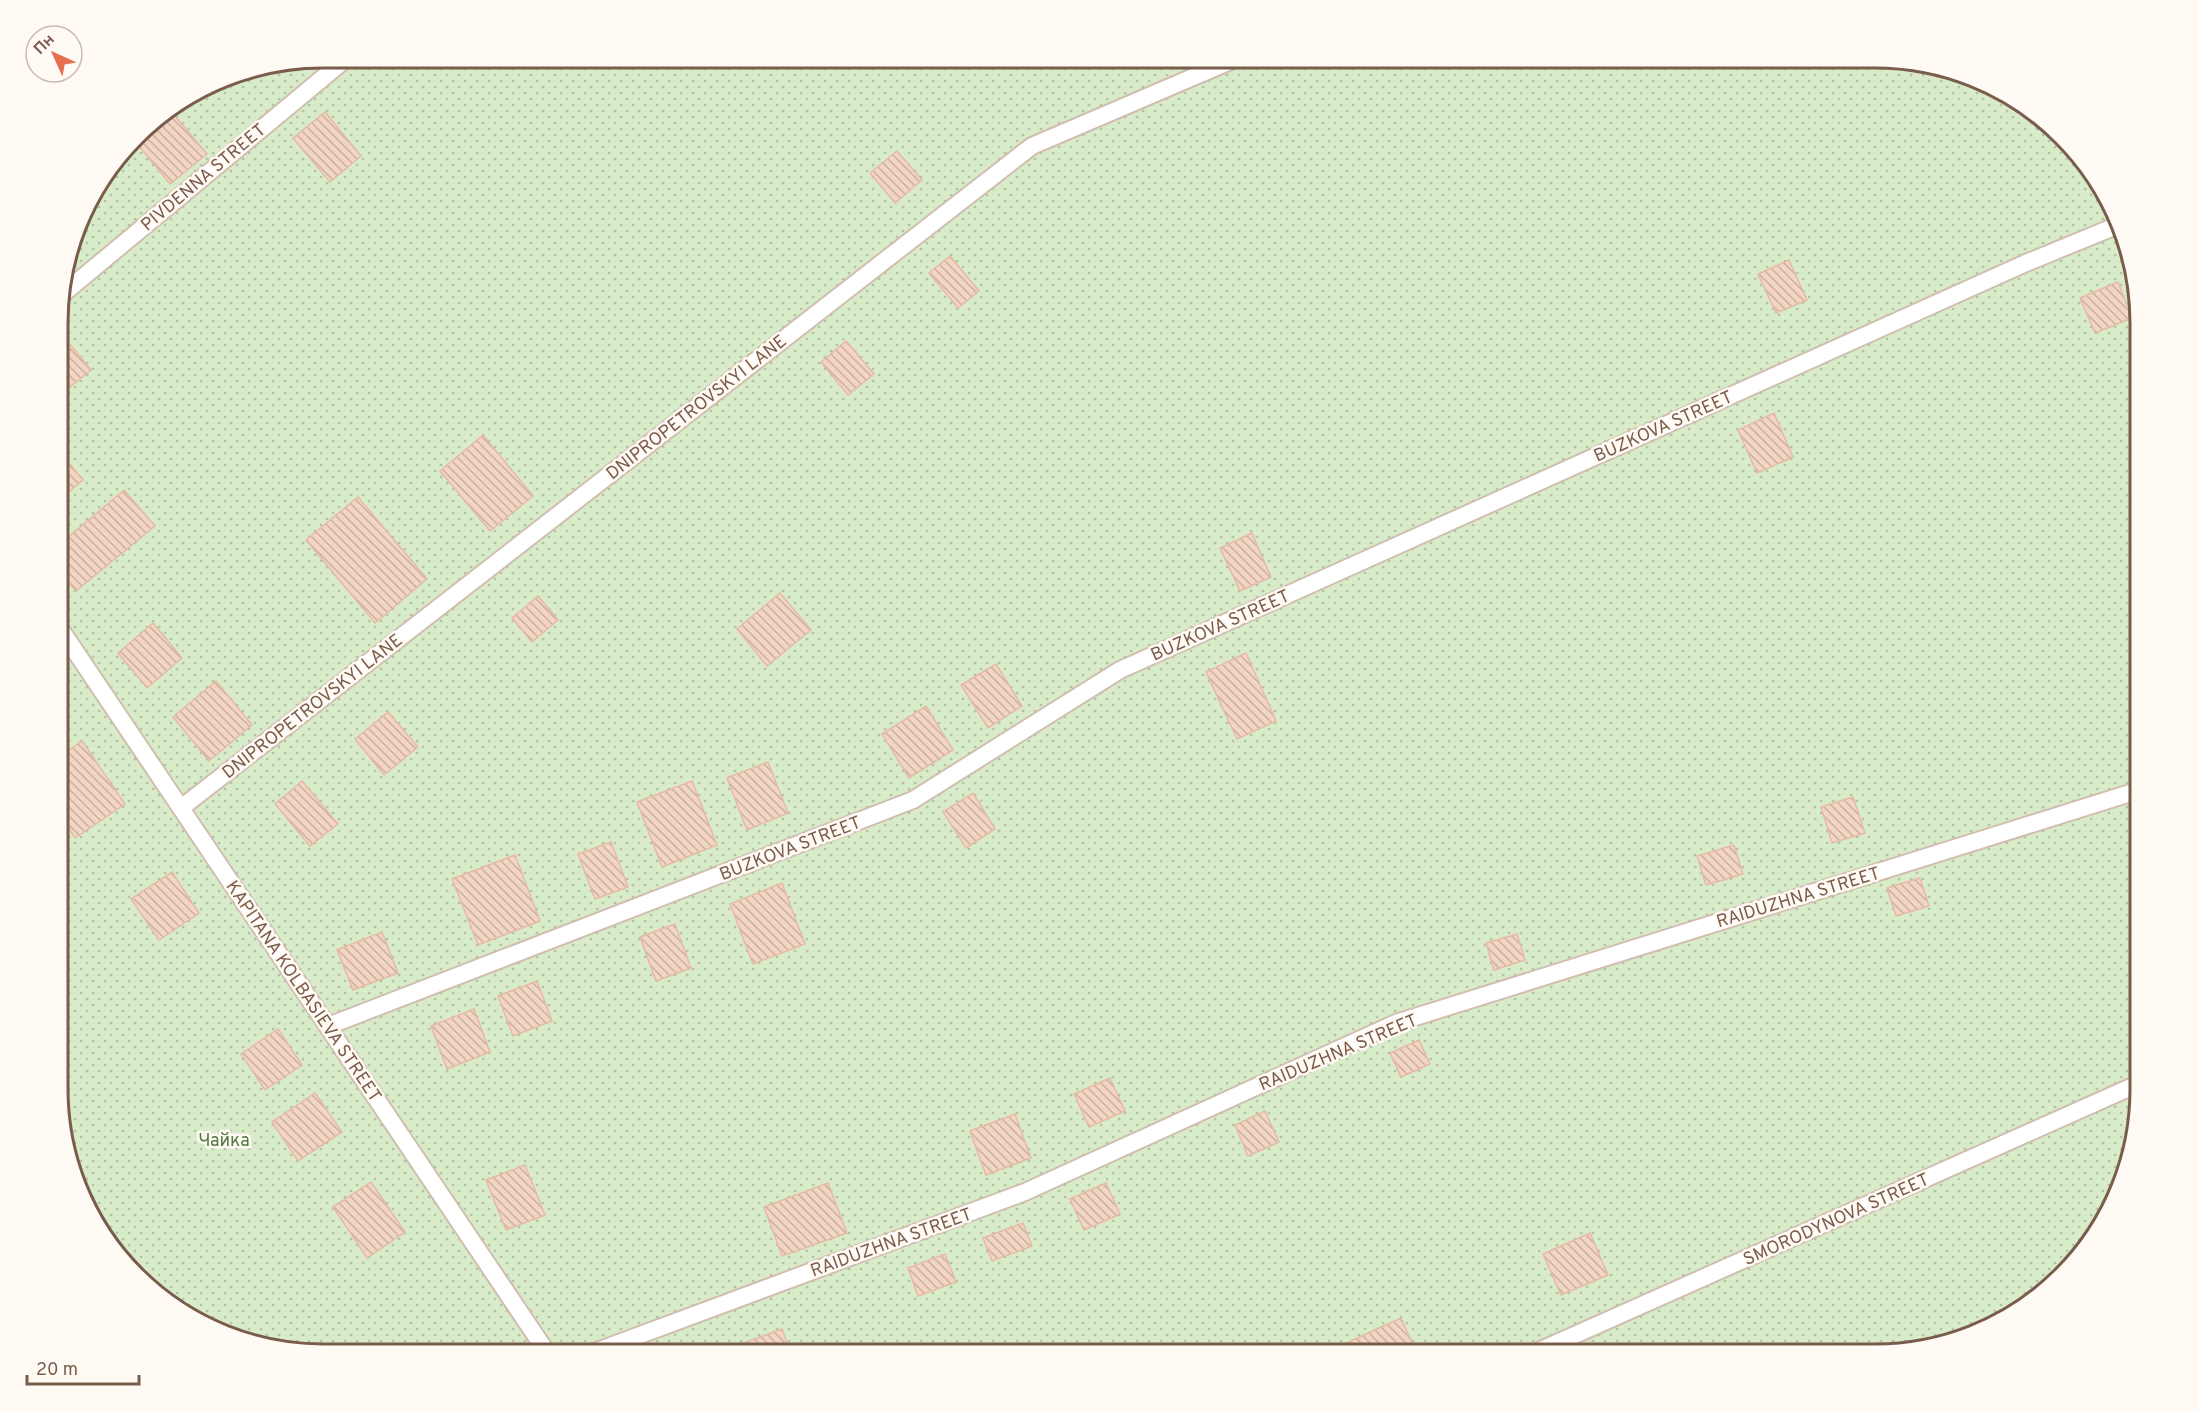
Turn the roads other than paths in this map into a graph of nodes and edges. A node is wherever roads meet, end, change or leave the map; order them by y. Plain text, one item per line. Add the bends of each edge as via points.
1 (335, 68) edge
2 (1214, 68) edge
3 (2112, 228) edge
4 (70, 288) edge
5 (68, 640) edge
6 (2130, 793) edge
7 (181, 808) junction
8 (328, 1026) junction
9 (2130, 1087) edge
10 (541, 1344) edge
11 (616, 1344) edge
12 (1554, 1344) edge

1 - 4 lane, PIVDENNA STREET
2 - 7 lane, DNIPROPETROVSKYI LANE via 1032,146
3 - 8 lane, BUZKOVA STREET via 1120,670 913,800
5 - 7 lane, KAPITANA KOLBASIEVA STREET
6 - 11 lane, RAIDUZHNA STREET via 1396,1023 1025,1192
7 - 8 lane, KAPITANA KOLBASIEVA STREET
8 - 10 lane, KAPITANA KOLBASIEVA STREET
9 - 12 lane, SMORODYNOVA STREET

